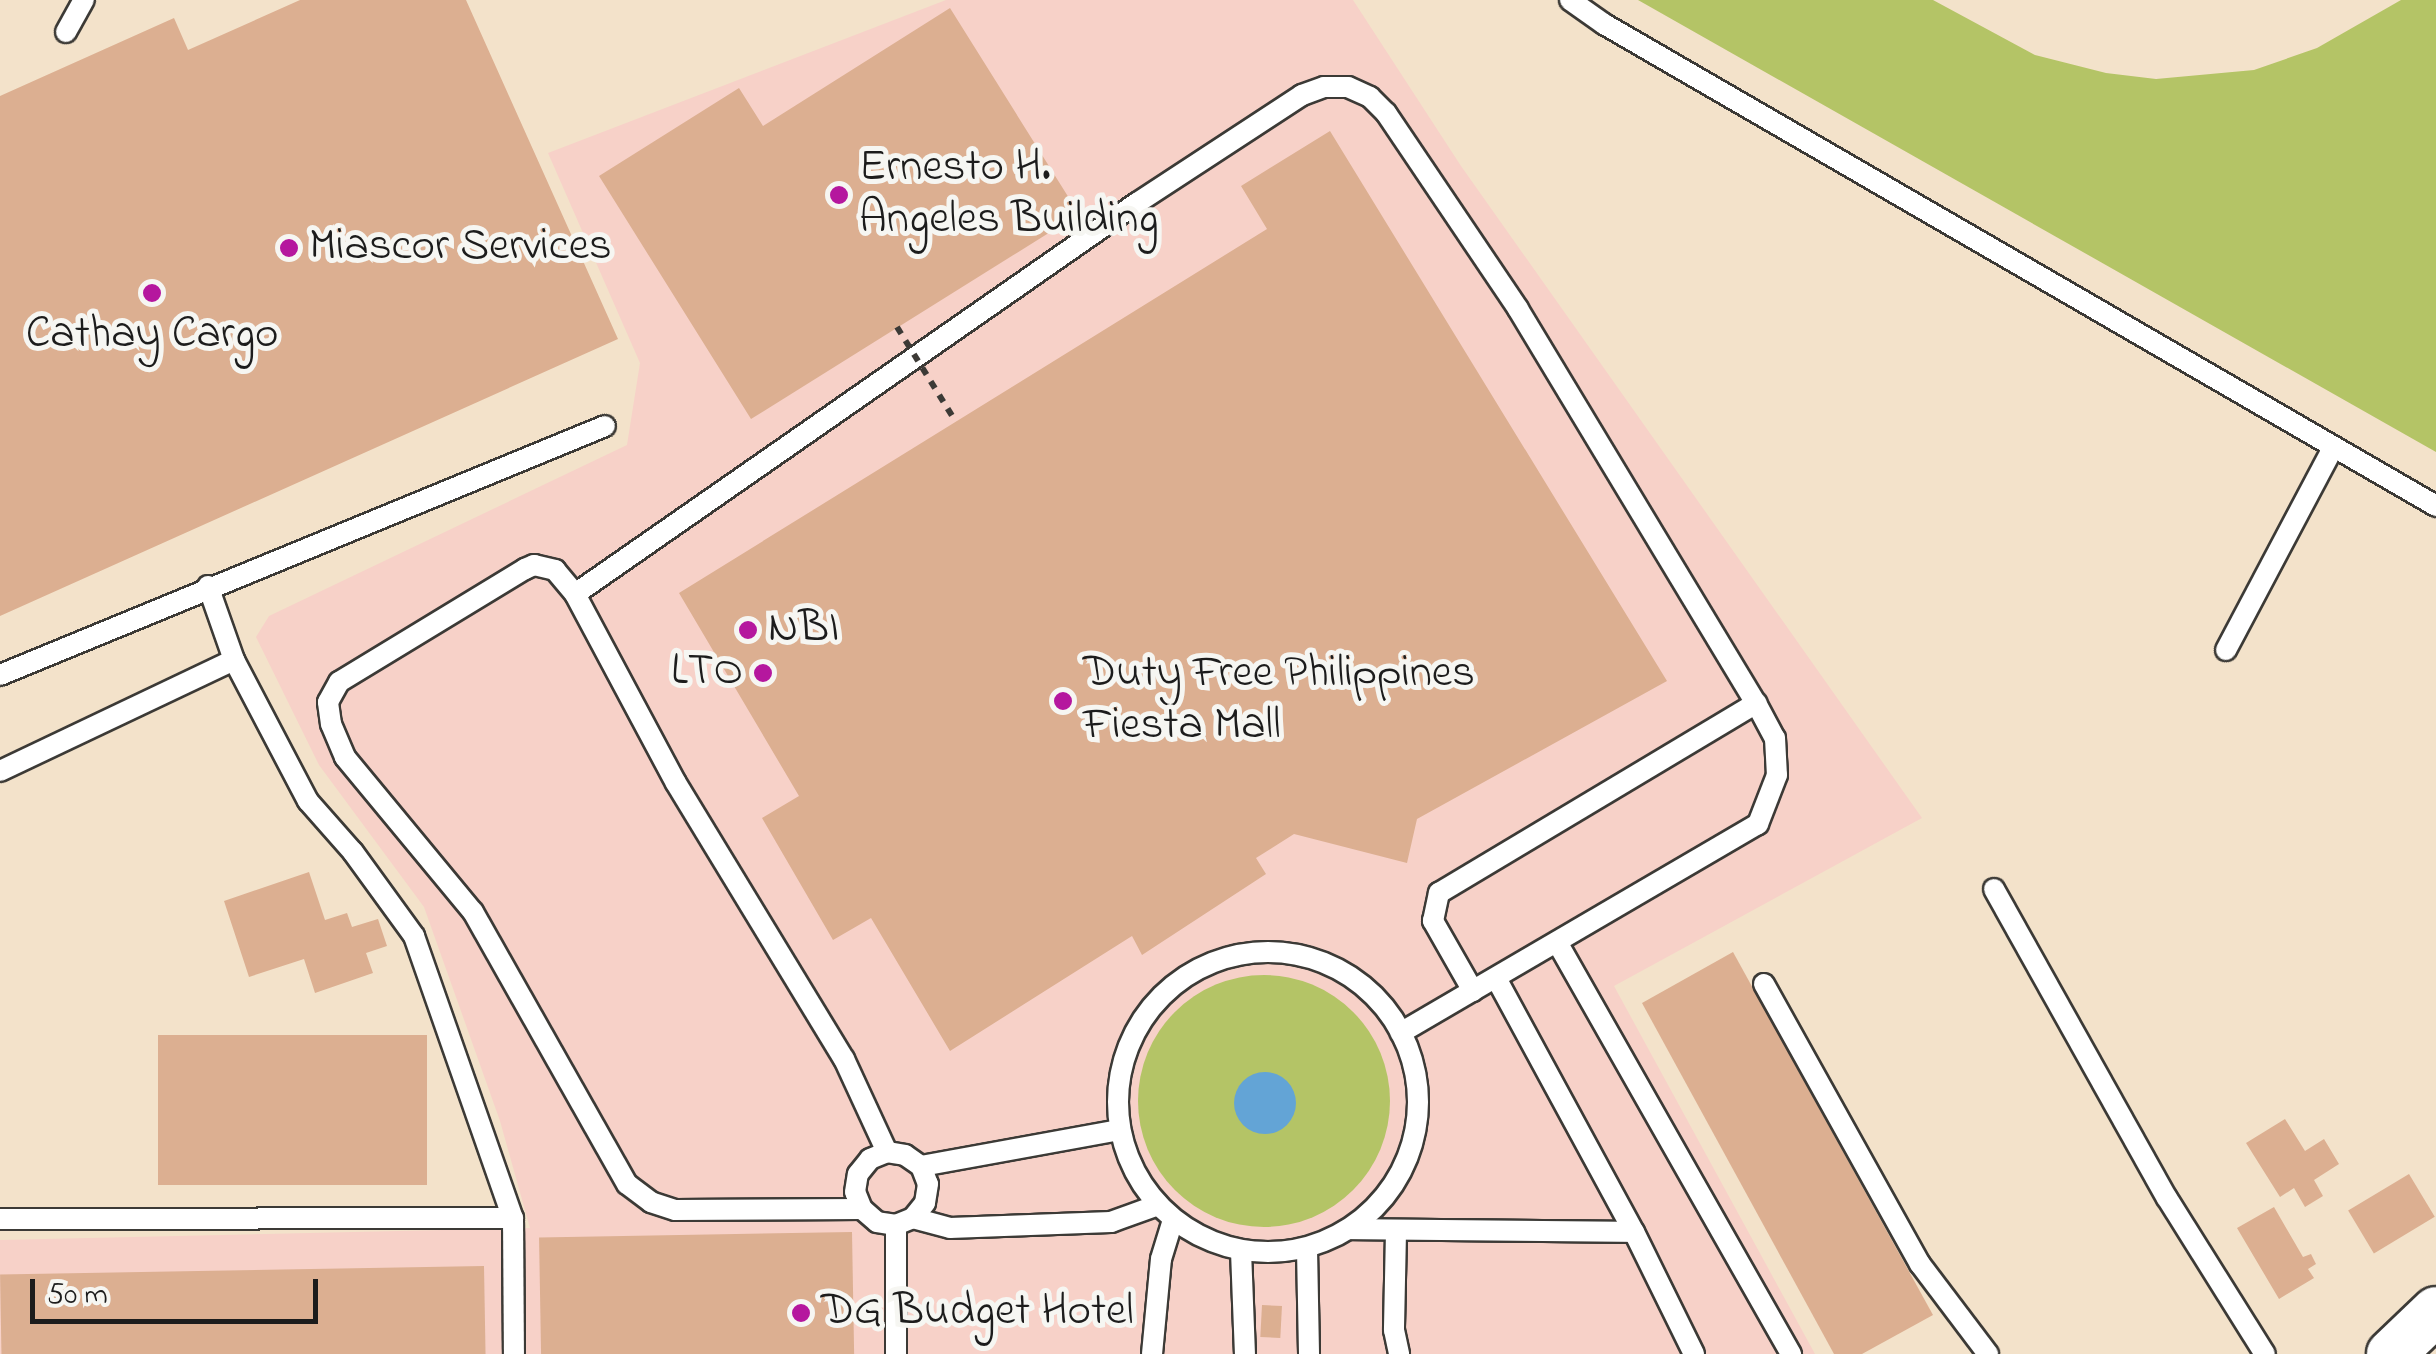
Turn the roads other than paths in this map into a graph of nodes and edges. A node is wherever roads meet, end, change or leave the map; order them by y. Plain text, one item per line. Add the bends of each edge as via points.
1 (84, 0) edge
2 (1570, 0) edge
3 (66, 32) dead end
4 (605, 426) dead end
5 (2333, 448) junction
6 (2436, 506) edge
7 (208, 586) junction
8 (574, 594) junction
9 (2226, 650) dead end
10 (234, 660) junction
11 (0, 675) edge
12 (1756, 703) junction
13 (0, 771) edge
14 (1994, 889) dead end
15 (1558, 942) junction
16 (1496, 978) junction
17 (1764, 984) dead end
18 (1473, 991) junction
19 (1401, 1033) junction
20 (1120, 1130) junction
21 (888, 1152) junction
22 (921, 1166) junction
23 (862, 1210) junction
24 (1166, 1213) junction
25 (513, 1218) junction
26 (0, 1219) edge
27 (904, 1221) junction
28 (1350, 1229) junction
29 (1396, 1232) junction
30 (1634, 1232) junction
31 (1307, 1249) junction
32 (1241, 1251) junction
33 (2436, 1312) edge
34 (514, 1354) edge
35 (896, 1354) edge
36 (1152, 1354) edge
37 (1245, 1354) edge
38 (1309, 1354) edge
39 (1399, 1354) edge
40 (1694, 1354) edge
41 (1791, 1354) edge
42 (1988, 1354) edge
43 (2266, 1354) edge
44 (2391, 1354) edge

1 - 3 lane
2 - 5 lane
4 - 7 lane
5 - 6 lane
5 - 9 lane
7 - 10 lane
7 - 11 lane
8 - 12 lane via 1137,203 1302,95 1348,87 1386,114 1507,293
8 - 21 lane via 676,782 844,1059
8 - 23 lane via 555,570 525,569 339,682 328,702 345,757 473,912 627,1184 675,1210
10 - 13 lane
10 - 25 lane via 308,801 414,936
12 - 15 lane via 1774,738 1777,775 1758,824
12 - 18 lane via 1439,893 1433,921
14 - 43 lane via 2167,1198
15 - 16 lane
15 - 41 lane
16 - 18 lane
16 - 30 lane
17 - 42 lane via 1920,1264
18 - 19 lane
19 - 20 lane via 1376,998 1315,961 1259,951 1218,960 1180,979 1149,1009 1127,1046 1118,1088
19 - 28 lane via 1416,1084 1411,1151 1387,1196
20 - 22 lane
20 - 24 lane via 1134,1170
21 - 22 lane via 906,1154
21 - 23 lane via 858,1174
22 - 27 lane via 928,1184 925,1203
23 - 27 lane via 877,1222
24 - 27 lane via 1111,1222 950,1228
24 - 32 lane via 1205,1240
24 - 36 lane
25 - 26 lane
25 - 34 lane
27 - 35 lane
28 - 29 lane
28 - 31 lane
29 - 30 lane
29 - 39 lane
30 - 40 lane
31 - 32 lane
31 - 38 lane
32 - 37 lane
33 - 44 street

